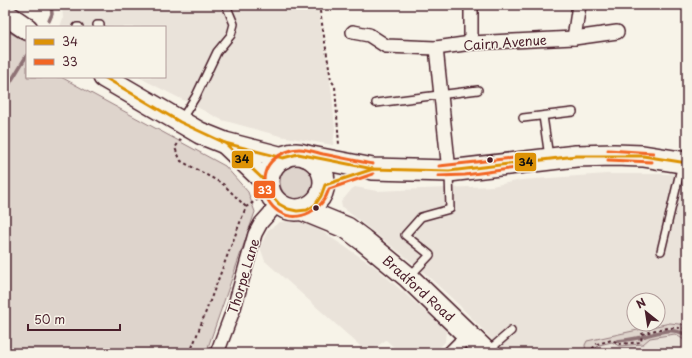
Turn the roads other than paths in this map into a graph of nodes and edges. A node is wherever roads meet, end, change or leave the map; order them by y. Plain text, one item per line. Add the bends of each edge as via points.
1 (226, 5) edge
2 (471, 5) edge
3 (579, 5) edge
4 (5, 14) edge
5 (26, 28) edge
6 (353, 32) dead end
7 (617, 32) dead end
8 (574, 38) junction
9 (472, 43) junction
10 (436, 48) junction
11 (106, 78) edge
12 (478, 90) dead end
13 (441, 94) junction
14 (376, 103) dead end
15 (573, 112) dead end
16 (543, 116) junction
17 (522, 118) dead end
18 (184, 124) junction
19 (225, 143) junction
20 (306, 156) junction
21 (282, 158) junction
22 (549, 159) junction
23 (685, 162) edge
24 (373, 169) junction
25 (449, 170) junction
26 (324, 189) junction
27 (272, 194) junction
28 (303, 210) junction
29 (347, 228) junction
30 (661, 251) dead end
31 (408, 277) junction
32 (511, 330) dead end
33 (469, 334) junction
34 (217, 353) edge
35 (450, 353) edge
36 (487, 353) edge

1 - 18 lane via 234,24 231,35 217,52
2 - 9 street
3 - 8 street
4 - 5 main road
6 - 10 street, Cairn Avenue via 370,36 386,46
7 - 8 street, Cairn Avenue
8 - 9 street, Cairn Avenue
9 - 10 street, Cairn Avenue
10 - 13 street
11 - 18 main road
12 - 13 lane
13 - 14 lane
13 - 25 street
15 - 16 lane
16 - 17 lane
16 - 22 lane
18 - 19 main road
19 - 21 main road
19 - 27 main road
20 - 21 main road via 290,155
20 - 24 main road
20 - 26 main road via 320,167 324,176
21 - 27 main road via 271,168
22 - 23 main road via 614,155
22 - 25 main road
23 - 30 lane
24 - 25 main road
24 - 26 main road via 342,178
25 - 31 lane via 450,209 421,217 405,235 430,255
26 - 28 main road via 318,202
26 - 29 main road, Bradford Road
27 - 28 main road via 290,210
27 - 34 street, Thorpe Lane via 255,234 234,308
28 - 29 main road, Bradford Road
29 - 31 main road, Bradford Road
31 - 33 main road, Bradford Road
32 - 36 lane
33 - 35 street
33 - 36 main road, Bradford Road

